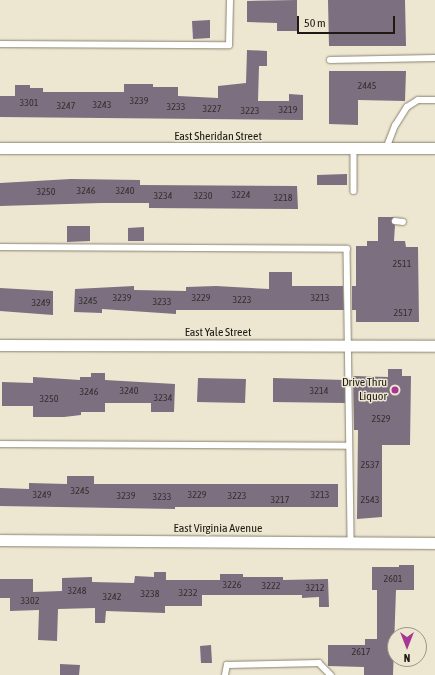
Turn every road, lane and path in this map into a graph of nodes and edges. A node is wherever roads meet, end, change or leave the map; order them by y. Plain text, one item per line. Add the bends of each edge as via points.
1 (230, 0) edge
2 (0, 44) edge
3 (435, 58) edge
4 (330, 60) dead end
5 (435, 100) edge
6 (0, 148) edge
7 (435, 148) edge
8 (354, 149) junction
9 (386, 149) junction
10 (354, 191) dead end
11 (395, 221) dead end
12 (404, 222) dead end
13 (0, 247) edge
14 (0, 345) edge
15 (435, 346) edge
16 (348, 347) junction
17 (0, 444) edge
18 (349, 446) junction
19 (0, 540) edge
20 (351, 542) junction
21 (435, 542) edge
22 (225, 675) edge
23 (331, 675) edge

1 - 2 lane via 229,45
3 - 4 lane
5 - 9 lane via 418,100 407,107
6 - 8 street, East Sheridan Street
7 - 9 street, East Sheridan Street
8 - 9 street, East Sheridan Street
8 - 10 lane
11 - 12 lane
13 - 16 lane via 347,249
14 - 16 street, East Yale Street
15 - 16 street, East Yale Street
16 - 18 lane
17 - 18 lane
18 - 20 lane
19 - 20 street, East Virginia Avenue
20 - 21 street, East Virginia Avenue
22 - 23 lane via 227,665 319,663

